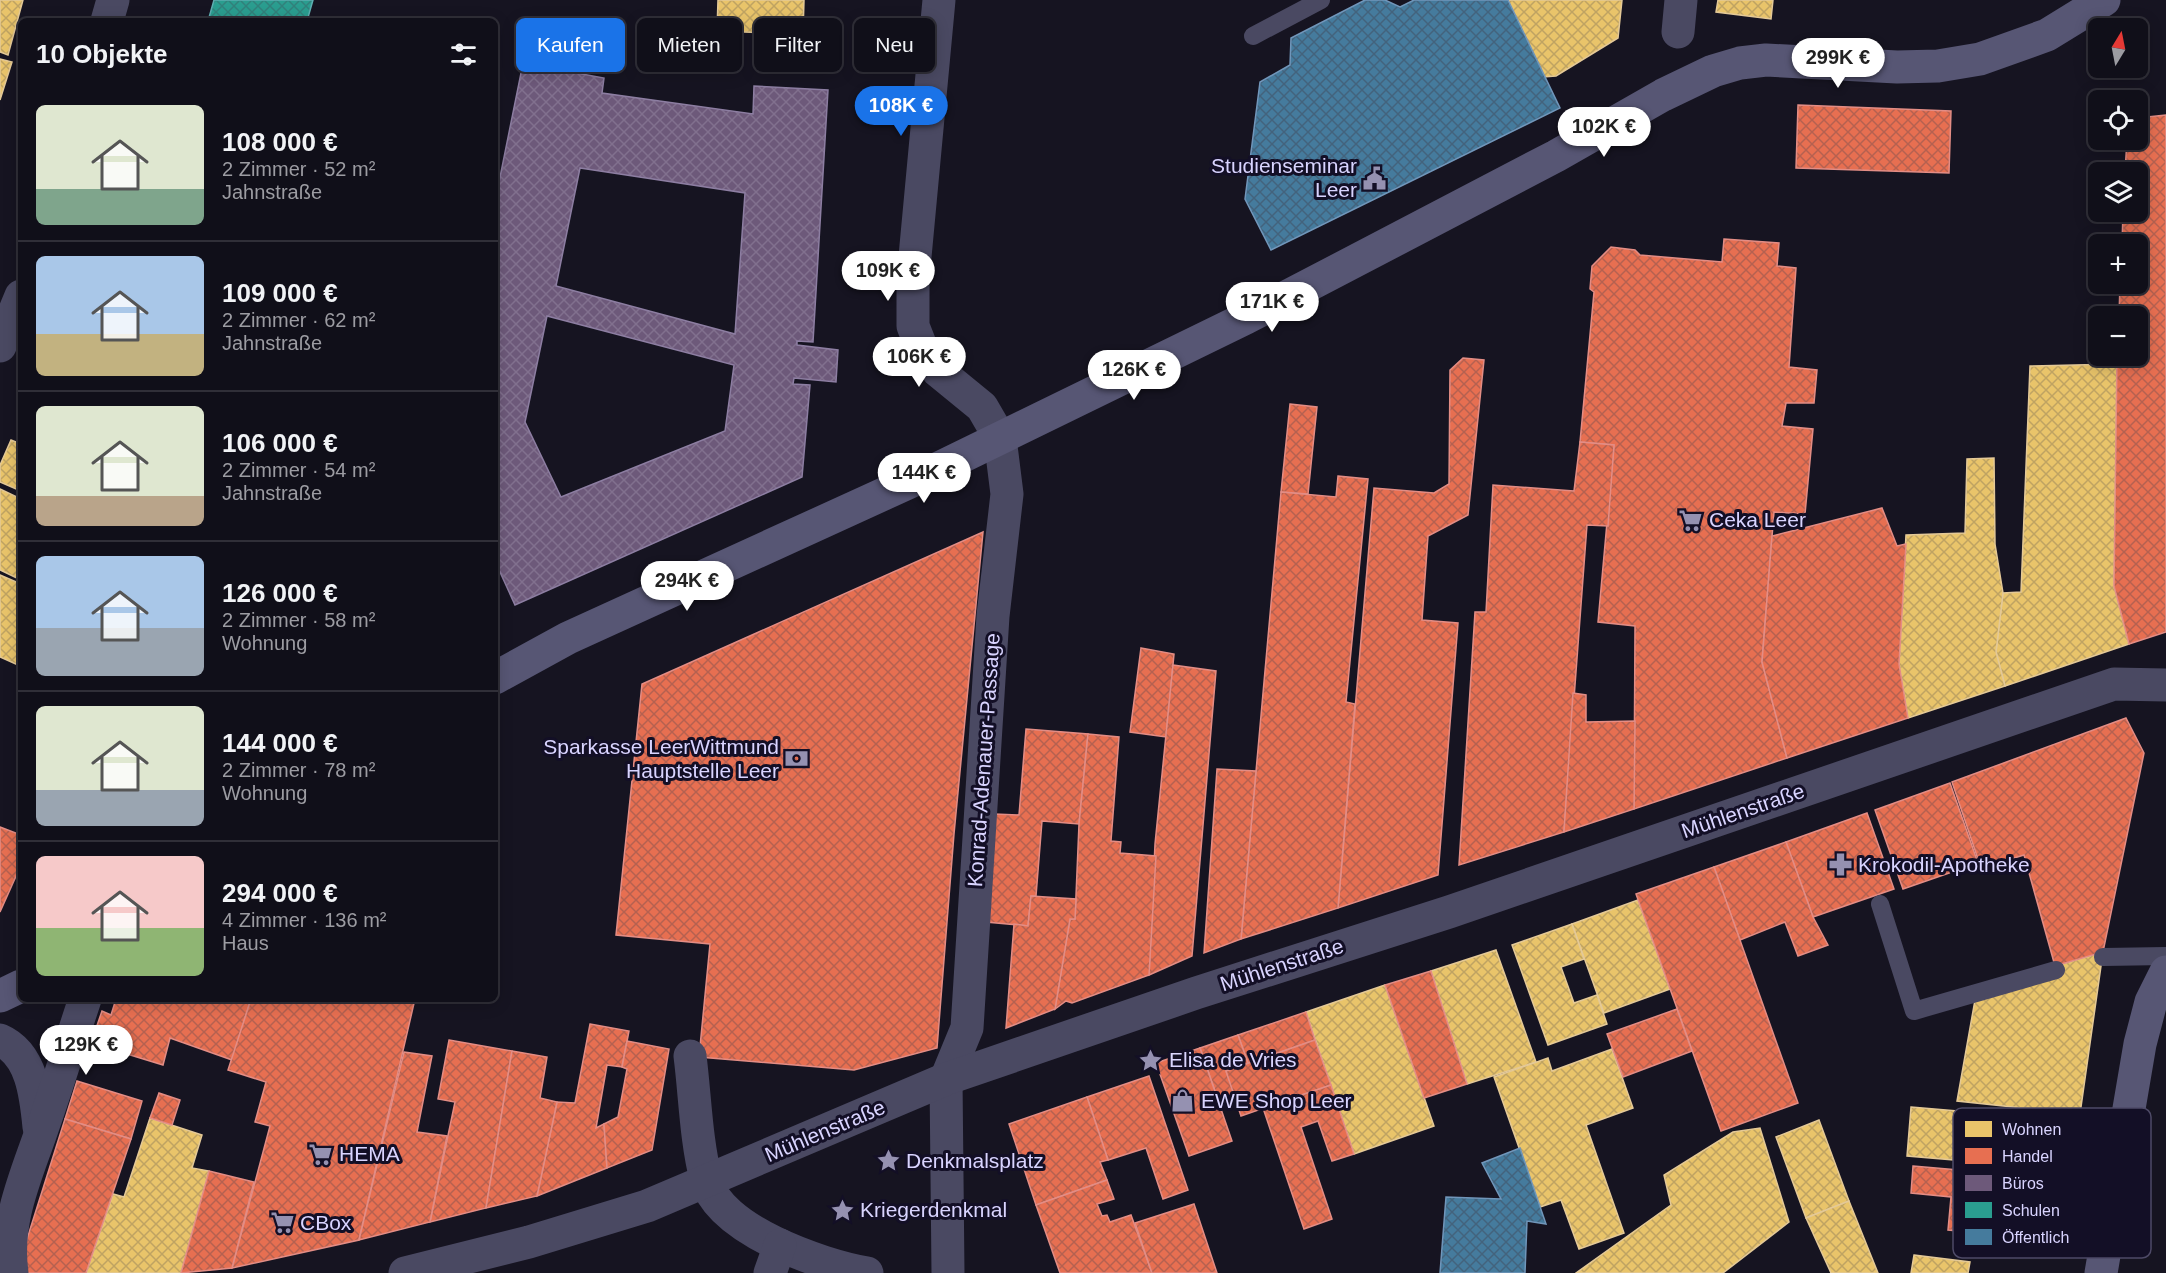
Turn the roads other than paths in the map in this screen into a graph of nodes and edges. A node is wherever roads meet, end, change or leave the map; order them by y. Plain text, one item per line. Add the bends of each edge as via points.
1 (113, 0) edge
2 (939, 0) edge
3 (1321, 0) edge
4 (2104, 0) edge
5 (108, 18) edge
6 (1253, 36) dead end
7 (18, 303) edge
8 (0, 346) edge
9 (1000, 438) junction
10 (498, 676) edge
11 (2166, 685) edge
12 (1880, 904) dead end
13 (2166, 956) edge
14 (2103, 957) dead end
15 (2056, 970) dead end
16 (2166, 972) edge
17 (18, 987) edge
18 (0, 996) edge
19 (84, 1002) edge
20 (0, 1040) edge
21 (690, 1056) dead end
22 (945, 1079) junction
23 (2129, 1108) edge
24 (40, 1136) junction
25 (706, 1181) junction
26 (2104, 1258) edge
27 (775, 1259) edge
28 (846, 1271) edge
29 (12, 1273) edge
30 (405, 1273) edge
31 (948, 1273) edge
32 (2101, 1273) edge

1 - 5 street
2 - 9 street via 913,327 922,349 938,371 982,407
3 - 6 lane
4 - 9 main road via 2047,35 1980,59 1897,67 1766,60 1713,71 1255,313
7 - 8 street
9 - 10 main road via 568,638
9 - 22 street, Konrad-Adenauer-Passage via 1007,494 993,616 967,1028
11 - 22 street, Mühlenstraße via 2114,684 1449,912
12 - 15 lane via 1914,1011
13 - 14 lane
16 - 23 main road via 2151,1002
17 - 18 main road
19 - 24 street
20 - 24 street via 9,1044 31,1078
21 - 25 street
22 - 25 street, Mühlenstraße
22 - 31 street
24 - 29 street via 21,1183 12,1224
25 - 27 street via 720,1203
25 - 30 street, Mühlenstraße via 637,1210
26 - 32 main road
27 - 28 street

